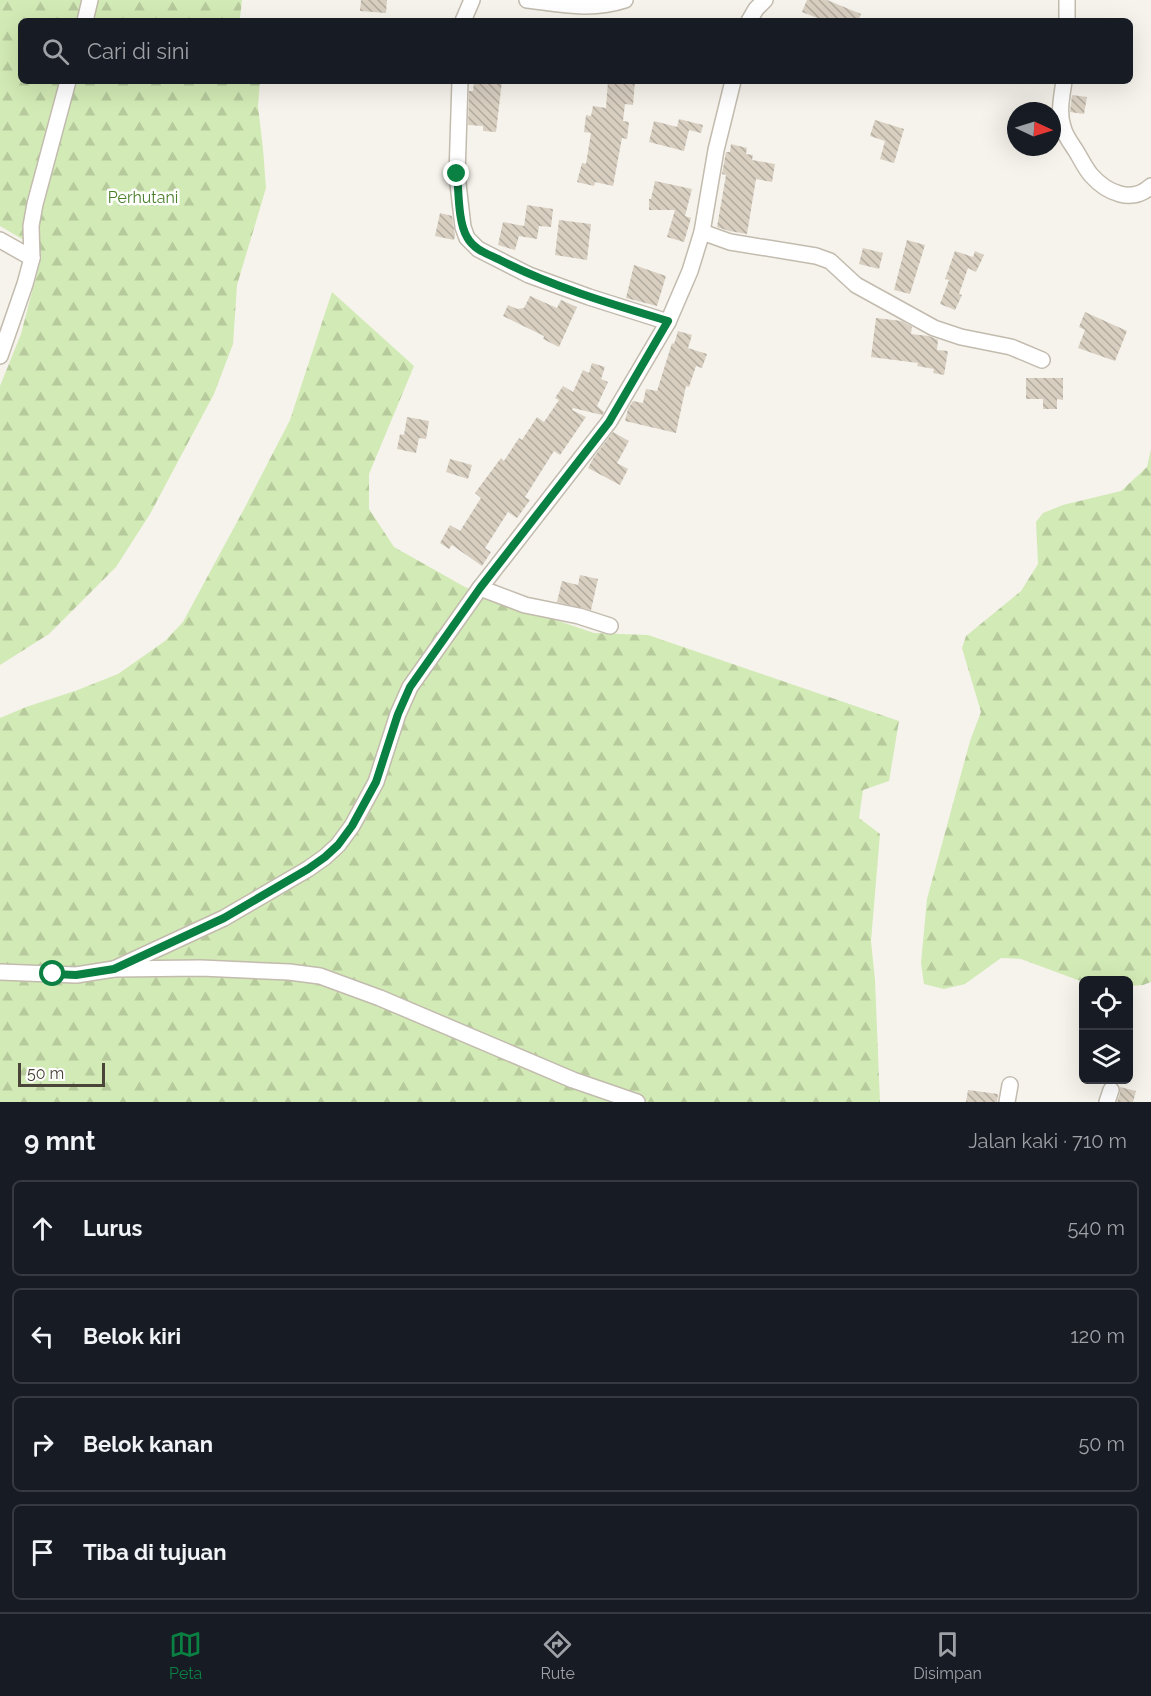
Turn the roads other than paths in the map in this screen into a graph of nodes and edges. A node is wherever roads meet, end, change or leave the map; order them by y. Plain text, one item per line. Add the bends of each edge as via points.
1 (90, 0) edge
2 (472, 0) edge
3 (527, 0) edge
4 (624, 0) edge
5 (765, 0) edge
6 (1067, 0) edge
7 (86, 18) edge
8 (464, 18) edge
9 (751, 18) edge
10 (1067, 18) edge
11 (67, 84) edge
12 (460, 84) edge
13 (732, 84) edge
14 (1064, 84) edge
15 (1151, 186) edge
16 (702, 232) junction
17 (0, 240) edge
18 (32, 258) junction
19 (668, 321) junction
20 (0, 356) edge
21 (1042, 360) dead end
22 (480, 588) junction
23 (610, 626) dead end
24 (114, 969) junction
25 (0, 972) edge
26 (1010, 1085) dead end
27 (637, 1102) edge
28 (1007, 1102) edge

1 - 7 street
2 - 8 street
3 - 4 street via 591,7
5 - 9 street
6 - 10 street
11 - 18 street via 35,204
12 - 19 street via 457,174 463,227 472,244 529,275
13 - 16 street
14 - 15 street via 1060,106 1063,129 1090,174 1110,190 1125,195 1136,195
16 - 19 street
16 - 21 street via 730,242 830,261 856,285 934,328 1011,347
17 - 18 street
18 - 20 street
19 - 22 street via 609,422
22 - 23 street
22 - 24 street via 410,687 376,782 338,845 308,869 224,918
24 - 25 street via 76,975
24 - 27 street via 201,968 320,976 573,1080
26 - 28 street

